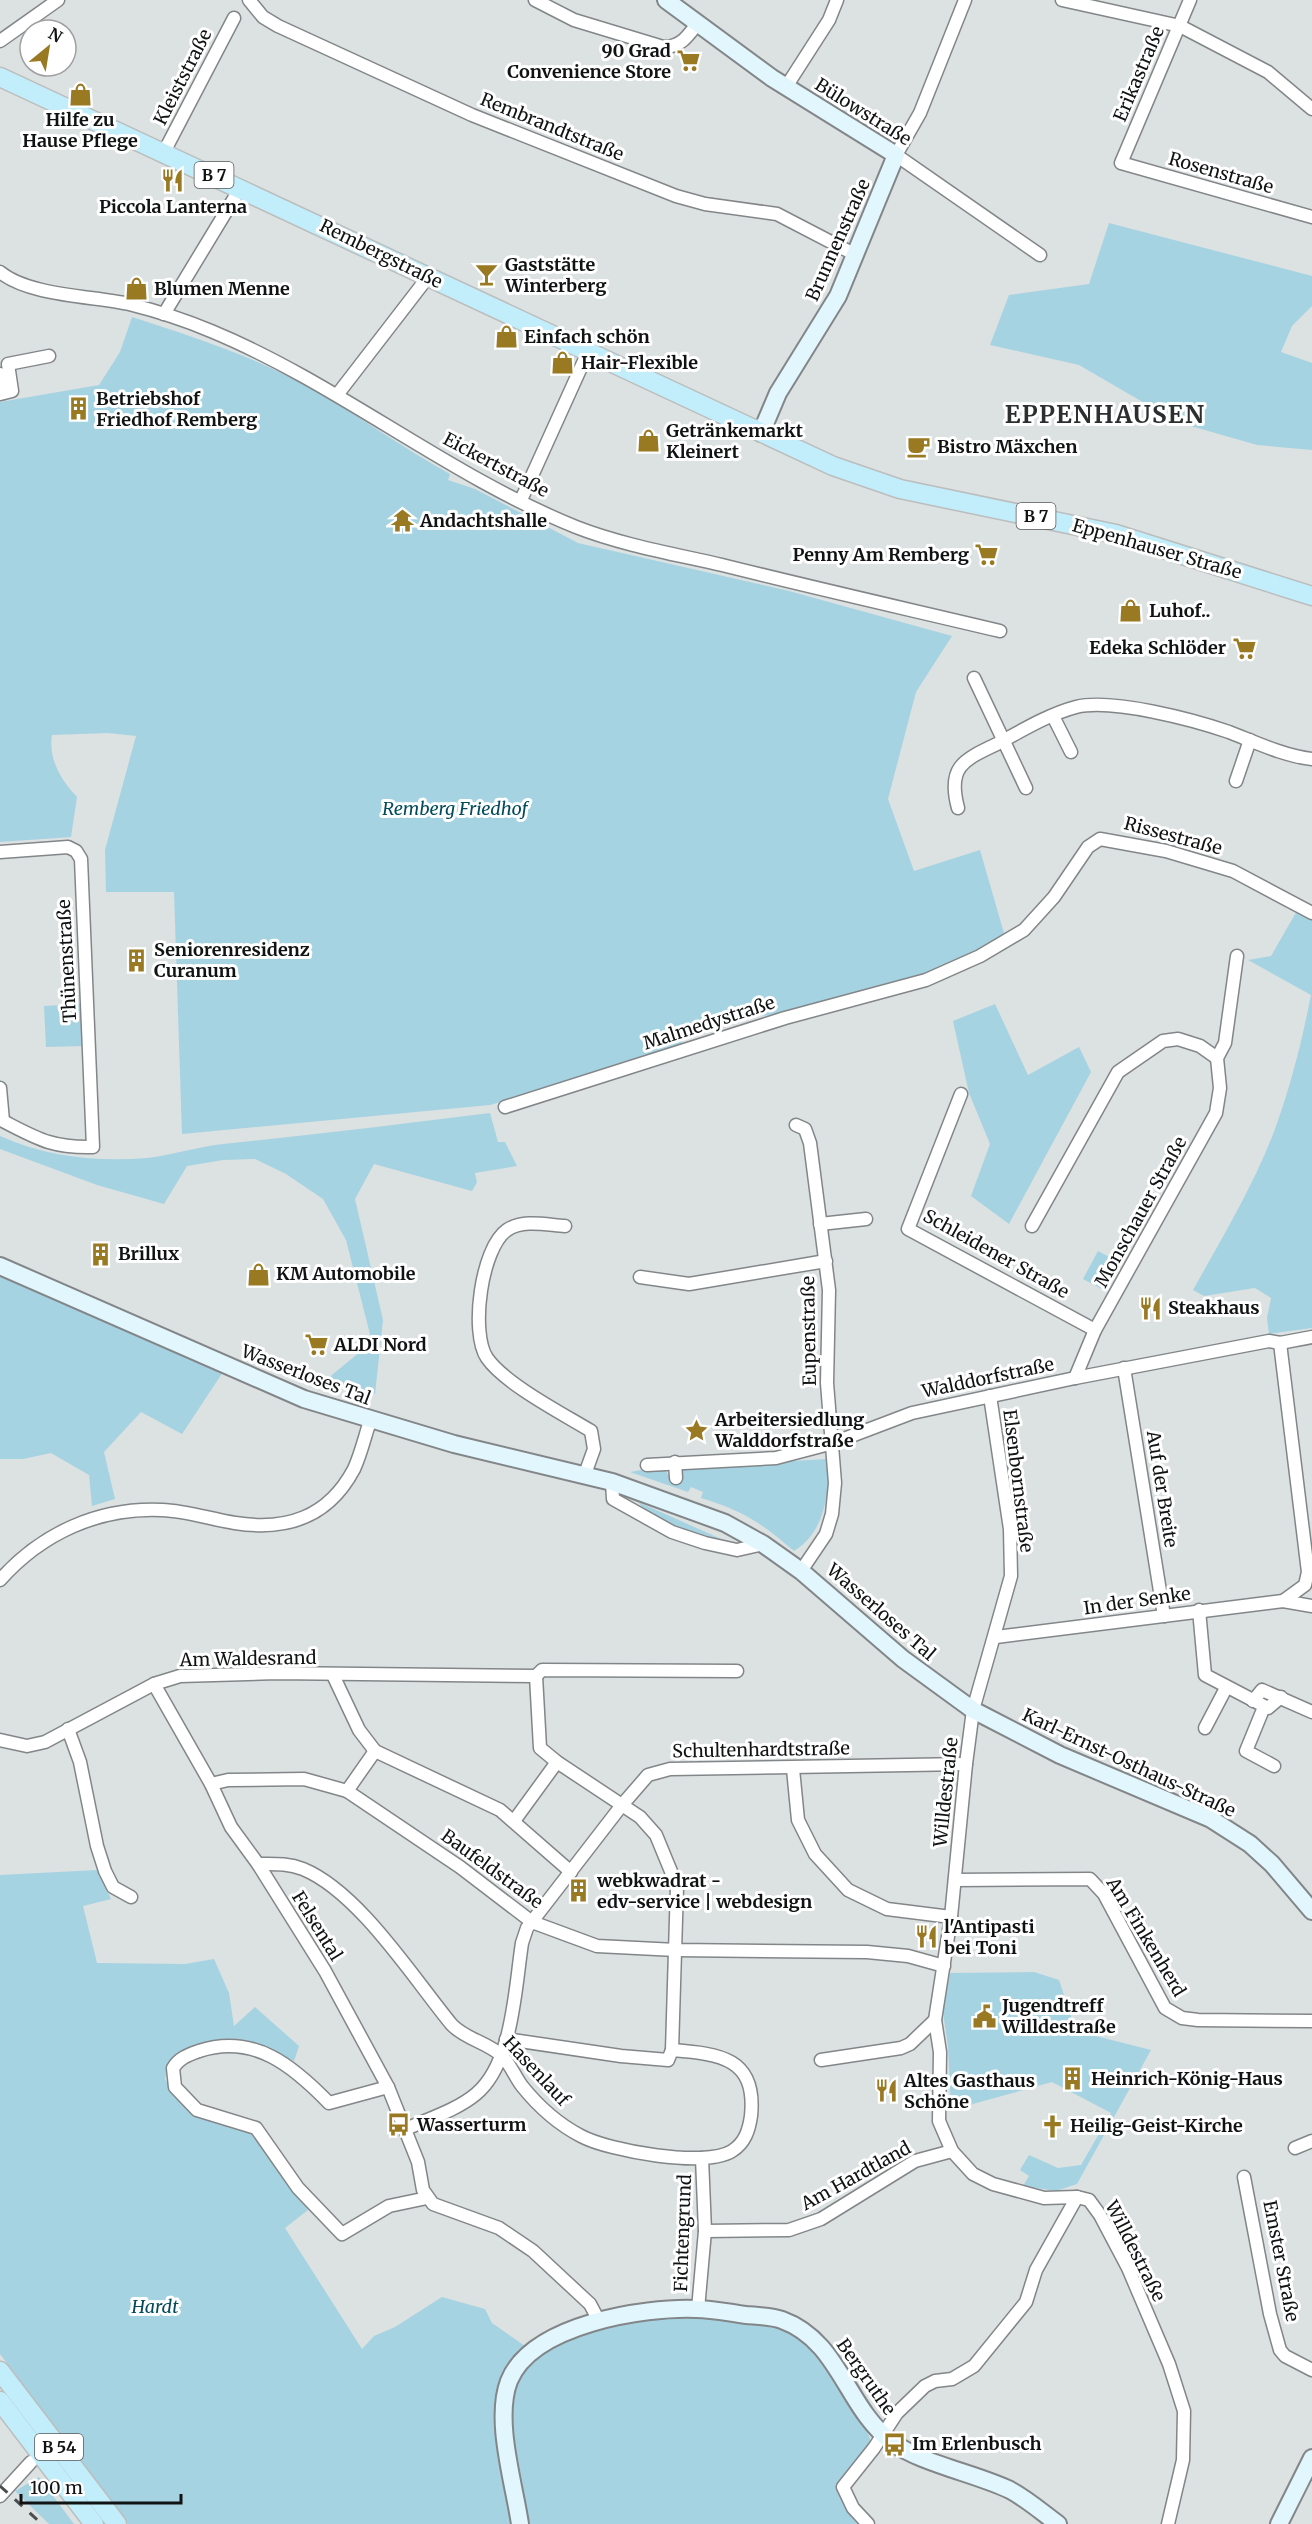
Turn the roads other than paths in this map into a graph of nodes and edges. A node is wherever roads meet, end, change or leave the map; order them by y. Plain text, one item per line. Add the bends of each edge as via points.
1 (58, 0) edge
2 (249, 0) edge
3 (535, 0) edge
4 (666, 0) edge
5 (837, 0) edge
6 (965, 0) edge
7 (1062, 0) edge
8 (1190, 0) edge
9 (234, 18) dead end
10 (697, 24) junction
11 (1180, 26) junction
12 (0, 41) edge
13 (0, 77) edge
14 (786, 87) junction
15 (1312, 109) edge
16 (164, 153) junction
17 (896, 155) junction
18 (1120, 163) joint
19 (241, 188) junction
20 (1312, 217) edge
21 (854, 254) junction
22 (1040, 255) dead end
23 (0, 272) edge
24 (428, 277) junction
25 (164, 314) junction
26 (588, 352) junction
27 (49, 356) dead end
28 (4, 366) edge
29 (0, 374) edge
30 (2, 394) edge
31 (337, 395) junction
32 (761, 433) junction
33 (521, 500) junction
34 (1312, 596) edge
35 (1000, 631) dead end
36 (974, 678) dead end
37 (1053, 716) junction
38 (1003, 740) junction
39 (1250, 740) junction
40 (1071, 752) dead end
41 (1312, 759) edge
42 (1236, 781) dead end
43 (1026, 788) dead end
44 (958, 808) dead end
45 (0, 852) edge
46 (1312, 913) edge
47 (1237, 956) dead end
48 (926, 980) joint
49 (1217, 1058) junction
50 (0, 1088) edge
51 (961, 1094) dead end
52 (505, 1107) dead end
53 (796, 1125) dead end
54 (866, 1219) dead end
55 (820, 1224) junction
56 (565, 1226) dead end
57 (1032, 1226) dead end
58 (826, 1261) junction
59 (0, 1266) edge
60 (640, 1277) dead end
61 (1095, 1330) junction
62 (1312, 1337) edge
63 (1280, 1343) junction
64 (1124, 1368) junction
65 (1075, 1378) junction
66 (990, 1396) junction
67 (370, 1421) junction
68 (833, 1443) junction
69 (675, 1462) junction
70 (648, 1465) dead end
71 (585, 1474) junction
72 (676, 1478) dead end
73 (612, 1482) junction
74 (763, 1544) junction
75 (801, 1571) junction
76 (0, 1580) edge
77 (1283, 1602) junction
78 (1312, 1606) edge
79 (1199, 1610) junction
80 (1164, 1616) junction
81 (996, 1637) junction
82 (737, 1671) dead end
83 (333, 1675) junction
84 (536, 1676) junction
85 (154, 1684) junction
86 (1226, 1688) junction
87 (1258, 1704) junction
88 (973, 1710) junction
89 (1312, 1712) edge
90 (1205, 1728) dead end
91 (68, 1730) junction
92 (0, 1740) edge
93 (375, 1751) junction
94 (557, 1762) junction
95 (966, 1764) junction
96 (1274, 1766) dead end
97 (793, 1769) junction
98 (211, 1784) junction
99 (346, 1791) junction
100 (622, 1805) junction
101 (513, 1821) junction
102 (258, 1864) junction
103 (571, 1872) junction
104 (955, 1880) junction
105 (131, 1897) dead end
106 (1312, 1911) edge
107 (951, 1917) junction
108 (532, 1922) junction
109 (676, 1950) junction
110 (944, 1966) junction
111 (935, 2020) junction
112 (1312, 2021) edge
113 (506, 2039) junction
114 (672, 2050) junction
115 (501, 2055) junction
116 (821, 2060) dead end
117 (388, 2087) junction
118 (406, 2130) junction
119 (1312, 2141) edge
120 (1295, 2148) dead end
121 (952, 2151) junction
122 (702, 2158) junction
123 (1244, 2177) dead end
124 (1077, 2196) junction
125 (427, 2198) junction
126 (705, 2231) junction
127 (698, 2309) junction
128 (599, 2321) junction
129 (1312, 2370) edge
130 (0, 2371) edge
131 (0, 2401) edge
132 (882, 2434) junction
133 (1312, 2458) edge
134 (31, 2462) dead end
135 (0, 2496) edge
136 (94, 2524) edge
137 (117, 2524) edge
138 (520, 2524) edge
139 (868, 2524) edge
140 (1059, 2524) edge
141 (1168, 2524) edge
142 (1279, 2524) edge

1 - 12 street
2 - 21 street, Rembrandtstraße via 263,17 278,26 482,119 676,196 792,220
3 - 10 street via 574,20 663,47 682,42
4 - 10 main road, Bülowstraße
5 - 14 street via 829,20
6 - 17 street via 920,113
7 - 11 street
8 - 11 street, Erikastraße
9 - 16 street, Kleiststraße
10 - 14 main road, Bülowstraße
11 - 15 street via 1268,72
11 - 18 street, Erikastraße
13 - 16 main road, Rembergstraße / B 7
14 - 17 main road, Bülowstraße
16 - 19 main road, Rembergstraße / B 7
17 - 21 main road, Brunnenstraße
17 - 22 street, Bülowstraße
18 - 20 street, Rosenstraße
19 - 24 main road, Rembergstraße / B 7
19 - 25 street
21 - 32 main road, Brunnenstraße via 838,296 778,393
23 - 25 street, Eickertstraße via 24,285
24 - 26 main road, Rembergstraße / B 7
24 - 31 street
25 - 31 street, Eickertstraße via 255,350
26 - 32 main road, Rembergstraße / B 7
26 - 33 street
27 - 28 street
28 - 30 street via 12,391
29 - 30 street
31 - 33 street, Eickertstraße
32 - 34 main road, Eppenhauser Straße / B 7 via 833,466 900,489 1108,532
33 - 35 street, Eickertstraße via 577,527 638,545
36 - 38 street
37 - 38 street
37 - 39 street via 1084,706 1121,708 1193,721
37 - 40 street
38 - 43 street
38 - 44 street via 968,758 955,771 953,791
39 - 41 street
39 - 42 street
45 - 50 street, Thünenstraße via 68,847 81,859 93,1147 49,1144 3,1121
46 - 48 street, Rissestraße via 1233,871 1105,838 1088,847 1054,897 1024,930 980,956
47 - 49 street, Monschauer Straße via 1225,1043
48 - 52 street, Malmedystraße via 784,1018
49 - 57 street via 1178,1039 1162,1041 1118,1072
49 - 61 street, Monschauer Straße via 1220,1088 1216,1113
51 - 61 street, Schleidener Straße via 909,1229
53 - 55 street, Eupenstraße via 805,1129 810,1143
54 - 55 street
55 - 58 street, Eupenstraße
56 - 71 street via 520,1225 498,1240 486,1266 479,1343 494,1367 591,1431 594,1449
58 - 60 street, Eupenstraße via 689,1284
58 - 68 street, Eupenstraße via 827,1383
59 - 67 main road, Wasserloses Tal via 304,1399
61 - 65 street, Monschauer Straße
62 - 63 street, Walddorfstraße
63 - 64 street, Walddorfstraße via 1269,1341
63 - 77 street via 1308,1572 1305,1584
64 - 65 street, Walddorfstraße
64 - 80 street, Auf der Breite
65 - 66 street, Walddorfstraße
66 - 68 street, Walddorfstraße via 912,1413
66 - 81 street, Elsenbornstraße via 1010,1529 1011,1576
67 - 71 main road, Wasserloses Tal
67 - 76 street via 355,1466 344,1485 322,1506 299,1520 275,1526 184,1512 122,1512 62,1531 26,1554
68 - 69 street, Walddorfstraße via 776,1458
68 - 75 street, Eupenstraße via 832,1514 826,1534
69 - 70 street, Walddorfstraße
69 - 72 street
71 - 73 main road, Wasserloses Tal
73 - 74 main road, Wasserloses Tal via 725,1523
73 - 74 street via 614,1498 672,1533 737,1550
74 - 75 main road, Wasserloses Tal
75 - 88 main road, Wasserloses Tal via 903,1659
77 - 78 street, In der Senke
77 - 79 street, In der Senke
79 - 80 street, In der Senke
79 - 86 street via 1203,1671
80 - 81 street, In der Senke
81 - 88 street, Elsenbornstraße
82 - 84 street, Am Waldesrand via 542,1670
83 - 84 street, Am Waldesrand
83 - 85 street, Am Waldesrand via 180,1676
83 - 93 street, Am Waldesrand via 359,1730
84 - 94 street via 540,1748
85 - 91 street, Am Waldesrand
85 - 98 street, Felsental
86 - 87 street
86 - 90 street
87 - 89 street via 1262,1690
87 - 96 street via 1246,1751
88 - 95 street, Willdestraße
88 - 106 main road, Karl-Ernst-Osthaus-Straße via 1060,1755 1220,1824 1272,1864
91 - 92 street, Am Waldesrand via 27,1746
91 - 105 street via 80,1762 105,1871 113,1887
93 - 99 street
93 - 101 street via 500,1810
94 - 100 street
94 - 101 street
95 - 97 street, Schultenhardtstraße
95 - 104 street, Willdestraße
97 - 100 street, Schultenhardtstraße via 655,1771
97 - 107 street via 798,1820 816,1854 848,1890 887,1909
98 - 99 street, Baufeldstraße via 228,1780 304,1779
98 - 102 street, Felsental via 231,1827
99 - 108 street, Baufeldstraße via 460,1867
100 - 103 street, Schultenhardtstraße
100 - 109 street via 656,1835 677,1886
101 - 103 street
102 - 115 street, Hasenlauf via 287,1864 321,1880 359,1911 462,2035
102 - 117 street, Felsental via 325,1971
103 - 108 street, Schultenhardtstraße
104 - 107 street, Willdestraße
104 - 112 street, Am Finkenherd via 1090,1879 1104,1894 1165,2008 1182,2018 1198,2020
107 - 110 street, Willdestraße
108 - 109 street, Baufeldstraße via 597,1947
108 - 113 street, Schultenhardtstraße via 522,1943
109 - 110 street, Baufeldstraße via 867,1952 908,1956
109 - 114 street
110 - 111 street, Willdestraße
111 - 116 street via 901,2048
111 - 121 street, Willdestraße via 940,2052 939,2121
113 - 114 street, Hasenlauf via 668,2060
113 - 115 street, Schultenhardtstraße
114 - 122 street, Hasenlauf via 725,2058 747,2078 752,2093 746,2137 722,2156
115 - 118 street, Schultenhardtstraße via 476,2094
115 - 122 street, Hasenlauf via 522,2086 550,2116 582,2137 622,2151
117 - 118 street, Felsental
117 - 125 street via 329,2103 282,2060 240,2047 216,2046 184,2056 172,2068 175,2087 198,2110 256,2128 298,2188 342,2234 389,2206
118 - 125 street, Felsental
119 - 120 street
121 - 124 street, Willdestraße via 973,2174 993,2184 1044,2198
121 - 126 street, Am Hardtland via 915,2161 821,2219 789,2230
122 - 126 street, Fichtengrund
123 - 129 street, Emster Straße via 1280,2350
124 - 132 street via 1036,2270 1026,2302 974,2366 952,2379 934,2380 925,2386
124 - 141 street, Willdestraße via 1089,2200 1100,2215 1128,2268 1169,2364 1184,2411 1183,2460
125 - 128 street via 433,2204 500,2229 533,2251 590,2304
126 - 127 street, Fichtengrund
127 - 128 main road, Bergruthe via 635,2313
127 - 132 main road, Bergruthe via 780,2319 810,2334
128 - 138 main road, Bergruthe via 531,2353 510,2379 503,2418
130 - 137 main road, B 54
131 - 136 main road, B 54
132 - 139 street via 843,2487 853,2508
132 - 140 main road, Bergruthe via 904,2449 1011,2491
133 - 142 main road
134 - 135 street

